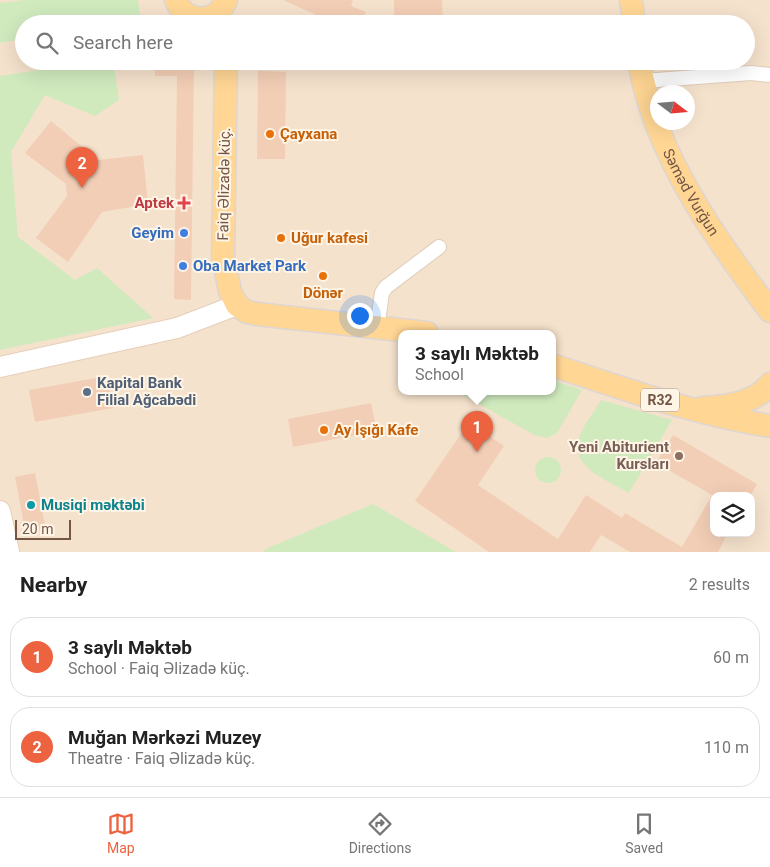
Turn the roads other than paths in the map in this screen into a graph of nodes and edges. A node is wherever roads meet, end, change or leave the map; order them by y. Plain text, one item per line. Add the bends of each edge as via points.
1 (176, 0) edge
2 (226, 0) edge
3 (631, 0) edge
4 (188, 15) edge
5 (217, 15) edge
6 (633, 15) edge
7 (226, 70) edge
8 (641, 71) edge
9 (770, 75) edge
10 (439, 246) dead end
11 (237, 305) junction
12 (770, 311) edge
13 (378, 328) junction
14 (398, 330) edge
15 (556, 367) edge
16 (0, 368) edge
17 (770, 384) edge
18 (682, 408) junction
19 (770, 426) edge
20 (0, 510) edge
21 (9, 552) edge

1 - 4 main road via 178,7
2 - 5 main road
3 - 6 main road
7 - 11 main road, Faiq Əlizadə küç. via 223,256 230,291
8 - 9 street
8 - 12 main road, Səməd Vurğun via 651,110 665,144 706,222
10 - 13 street via 382,293
11 - 13 main road via 257,314
11 - 16 street via 177,328
13 - 14 main road
15 - 18 main road, R32
17 - 18 main road via 752,398 736,403
18 - 19 main road, R32
20 - 21 street

